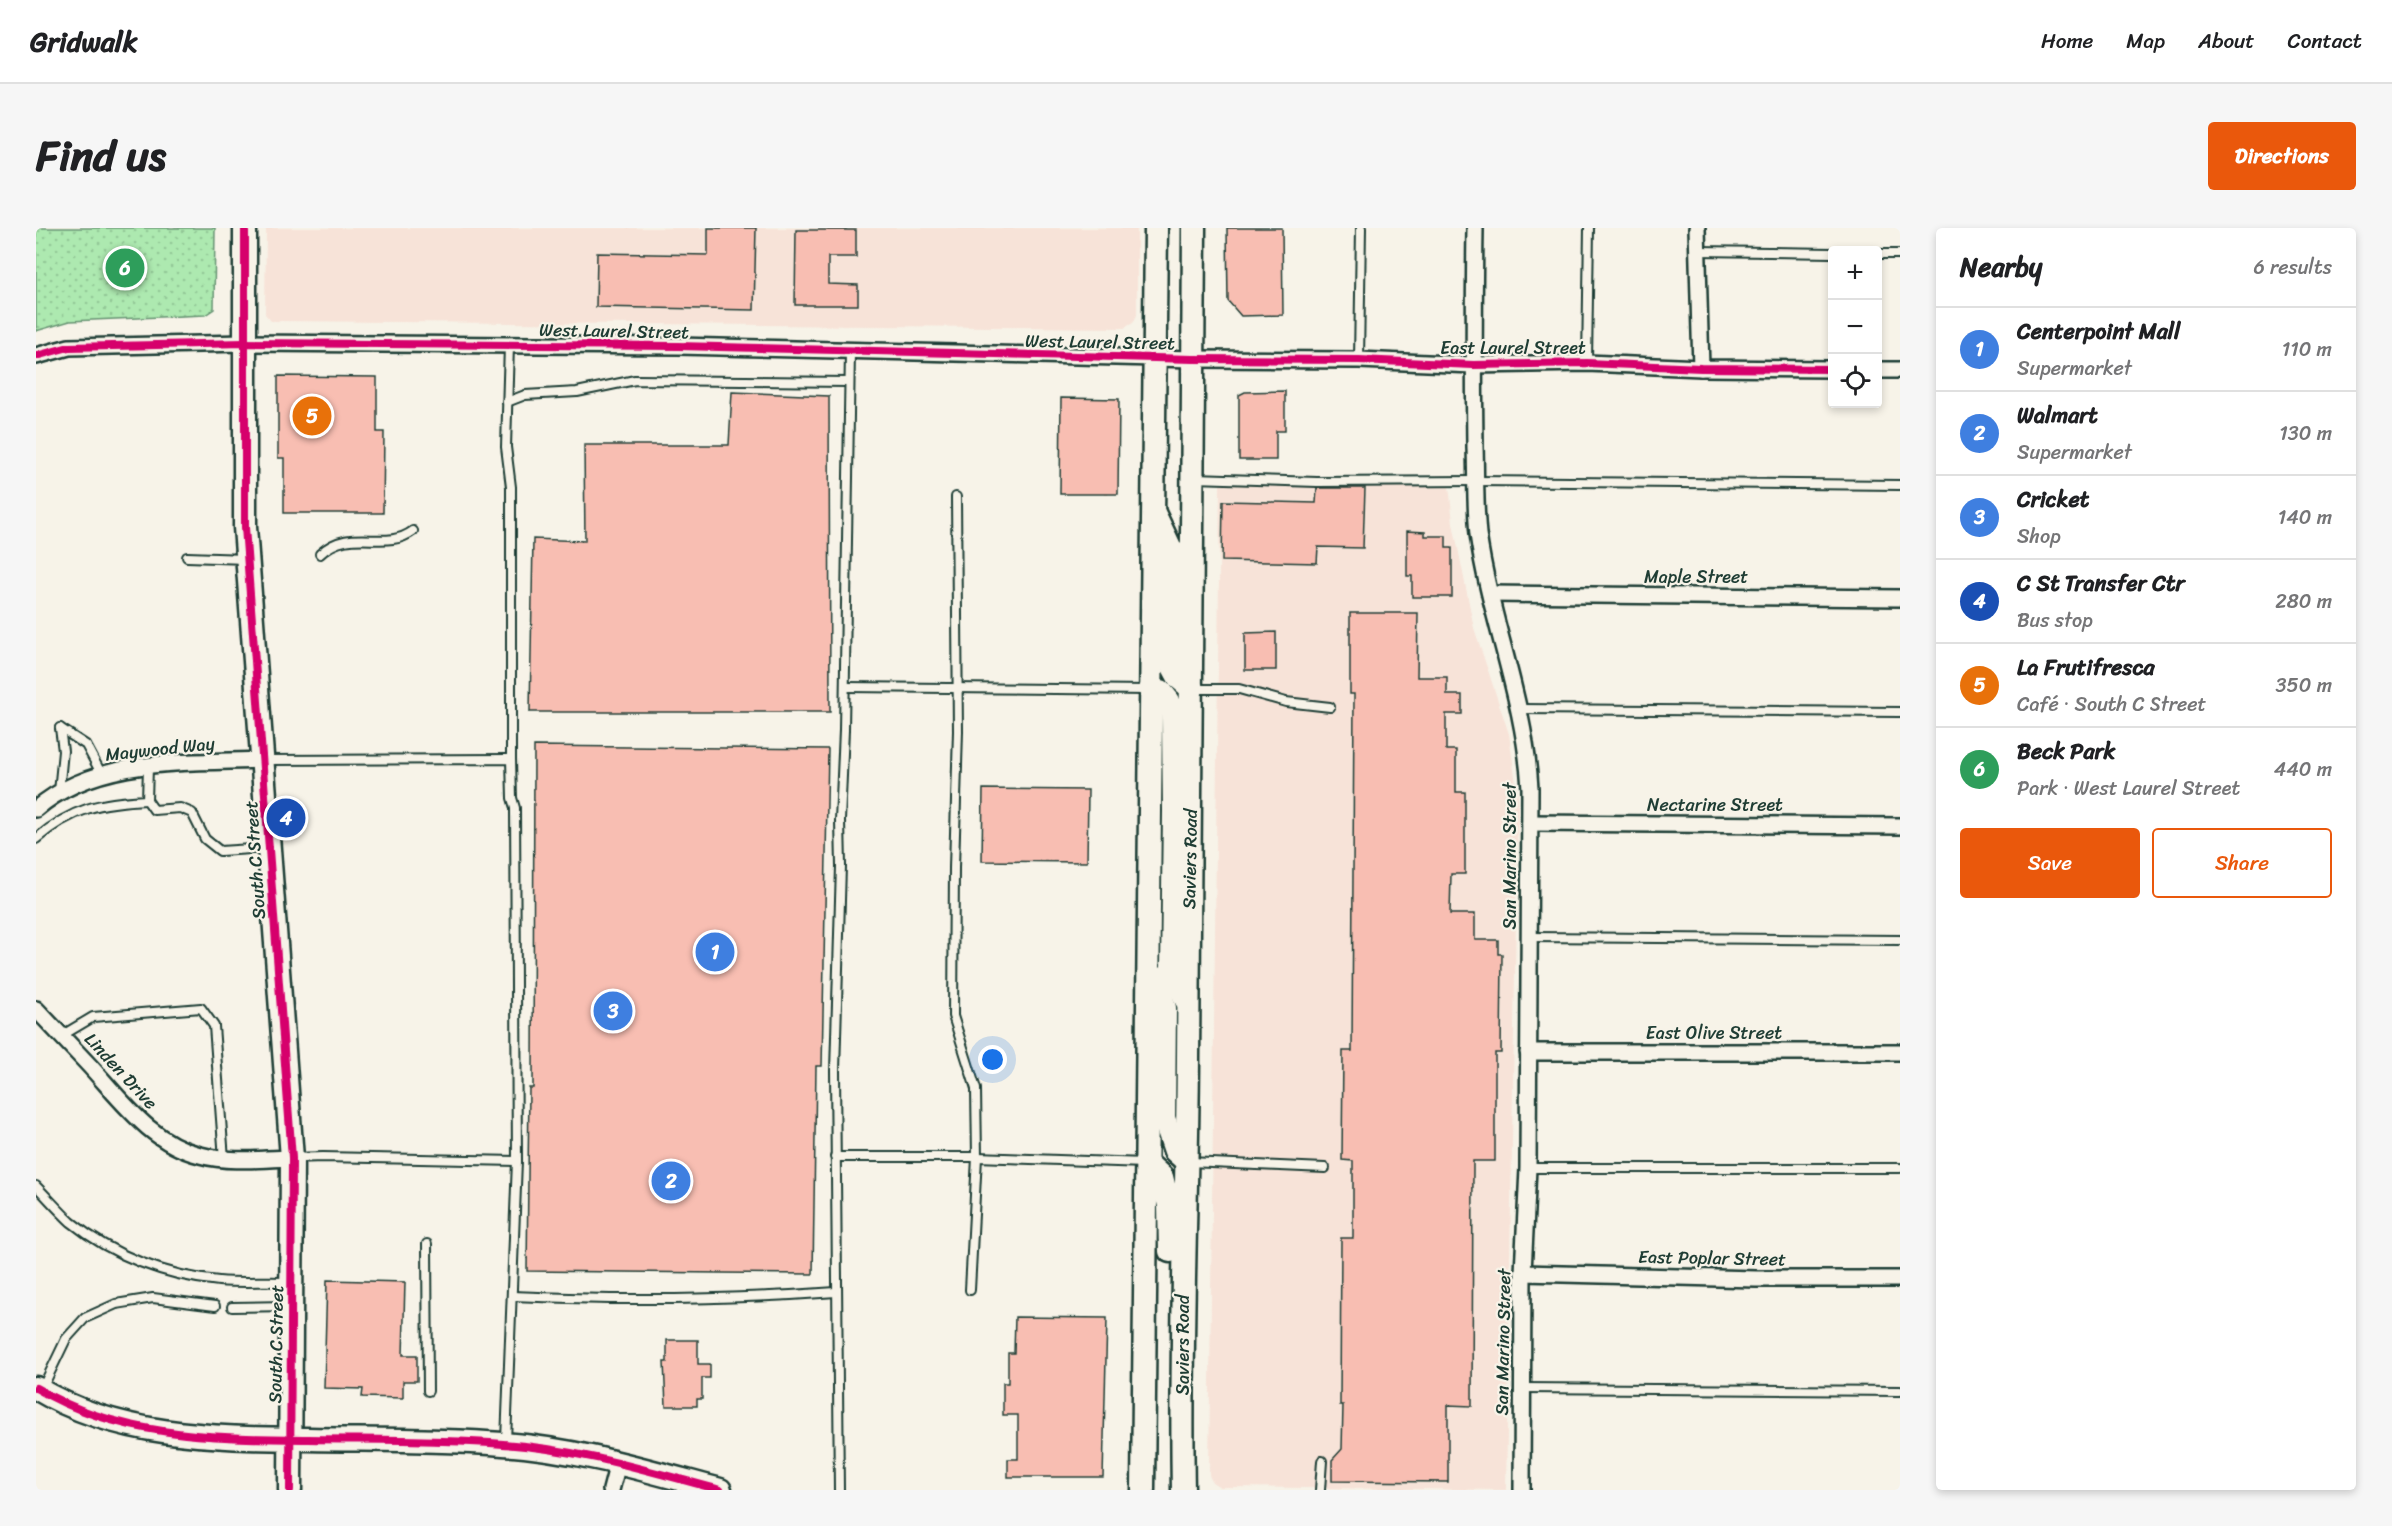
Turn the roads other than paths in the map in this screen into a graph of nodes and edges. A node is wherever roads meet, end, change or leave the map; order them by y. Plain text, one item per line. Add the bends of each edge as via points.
1 (245, 228) edge
2 (1156, 228) edge
3 (1194, 228) edge
4 (1361, 228) edge
5 (1475, 228) edge
6 (1589, 228) edge
7 (1696, 228) edge
8 (1696, 251) junction
9 (1828, 253) edge
10 (1882, 254) edge
11 (1900, 254) edge
12 (244, 343) junction
13 (509, 345) junction
14 (850, 351) junction
15 (36, 356) edge
16 (1155, 357) junction
17 (1193, 358) junction
18 (1359, 360) junction
19 (1587, 363) junction
20 (1473, 365) junction
21 (1701, 368) junction
22 (1828, 369) edge
23 (1882, 370) edge
24 (1900, 370) edge
25 (849, 382) junction
26 (507, 402) junction
27 (1193, 478) junction
28 (1476, 481) junction
29 (1900, 485) edge
30 (956, 497) dead end
31 (1153, 509) junction
32 (413, 531) dead end
33 (320, 554) dead end
34 (188, 557) dead end
35 (247, 560) junction
36 (1491, 594) junction
37 (1900, 598) edge
38 (845, 687) junction
39 (958, 688) junction
40 (1192, 689) junction
41 (1150, 690) junction
42 (1330, 707) dead end
43 (1520, 709) junction
44 (1900, 712) edge
45 (511, 759) junction
46 (262, 760) junction
47 (148, 767) junction
48 (102, 775) junction
49 (59, 792) junction
50 (147, 800) junction
51 (36, 809) edge
52 (1530, 823) junction
53 (1900, 826) edge
54 (36, 839) edge
55 (269, 848) junction
56 (1529, 937) junction
57 (1900, 940) edge
58 (1148, 958) junction
59 (1189, 1006) junction
60 (36, 1009) edge
61 (61, 1036) junction
62 (1528, 1052) junction
63 (1900, 1052) edge
64 (835, 1157) junction
65 (977, 1157) junction
66 (292, 1158) junction
67 (224, 1159) junction
68 (517, 1161) junction
69 (1187, 1162) junction
70 (1147, 1163) junction
71 (1325, 1168) dead end
72 (1528, 1168) junction
73 (1900, 1168) edge
74 (36, 1186) edge
75 (427, 1244) dead end
76 (1522, 1273) junction
77 (1900, 1279) edge
78 (293, 1282) junction
79 (970, 1290) dead end
80 (836, 1292) junction
81 (512, 1296) junction
82 (215, 1306) dead end
83 (292, 1306) junction
84 (232, 1307) dead end
85 (1183, 1313) junction
86 (1522, 1388) junction
87 (38, 1389) edge
88 (428, 1391) dead end
89 (1900, 1391) edge
90 (289, 1439) junction
91 (506, 1444) junction
92 (1322, 1461) dead end
93 (618, 1463) junction
94 (290, 1490) edge
95 (611, 1490) edge
96 (720, 1490) edge
97 (839, 1490) edge
98 (1143, 1490) edge
99 (1183, 1490) edge
100 (1320, 1490) edge
101 (1522, 1490) edge

1 - 12 main road, South C Street
2 - 16 main road, Saviers Road
3 - 17 main road, Saviers Road
4 - 18 lane
5 - 20 street, San Marino Street
6 - 19 lane
7 - 8 street
8 - 9 lane
8 - 21 street
10 - 11 lane
12 - 13 street, West Laurel Street
12 - 15 street, West Laurel Street via 69,347
12 - 35 main road, South C Street
13 - 14 street, West Laurel Street
13 - 26 lane
14 - 16 street, West Laurel Street
14 - 25 lane
16 - 17 street, West Laurel Street
16 - 31 main road, Saviers Road
17 - 18 street, East Laurel Street
17 - 27 main road, Saviers Road
18 - 20 street, East Laurel Street
19 - 20 street, East Laurel Street
19 - 21 street, East Laurel Street
20 - 28 street, San Marino Street
21 - 22 street, East Laurel Street
23 - 24 street
25 - 26 lane via 635,380 577,392 525,395
25 - 38 lane
26 - 45 lane via 506,447 511,487
27 - 28 lane
27 - 40 main road, Saviers Road
28 - 29 lane
28 - 36 street, San Marino Street via 1478,530
30 - 39 lane
31 - 40 main road via 1172,549 1172,665
31 - 41 main road, Saviers Road
32 - 33 lane via 400,538 346,539
34 - 35 lane
35 - 46 main road, South C Street
36 - 37 street, Maple Street
36 - 43 street, San Marino Street
38 - 39 lane
38 - 64 lane
39 - 41 lane
39 - 65 lane via 953,1016 976,1089
40 - 42 lane via 1239,689 1286,702
40 - 59 main road, Saviers Road
41 - 58 main road, Saviers Road
41 - 59 main road via 1161,692 1169,701 1173,716 1172,970
43 - 44 lane
43 - 52 street, San Marino Street via 1528,759
45 - 46 lane
45 - 68 lane via 516,833
46 - 47 street, Maywood Way
46 - 55 main road, South C Street
47 - 48 street, Maywood Way
47 - 50 lane
48 - 49 street, Maywood Way
48 - 49 lane via 86,745 60,728 63,751
49 - 51 street, Maywood Way
50 - 54 lane via 81,809
50 - 55 lane via 154,810 180,808 192,813 205,838 220,851
52 - 53 street, Nectarine Street
52 - 56 street, San Marino Street
55 - 66 main road, South C Street
56 - 57 lane
56 - 62 street, San Marino Street
58 - 69 main road via 1165,1008 1164,1118 1175,1151
58 - 70 main road, Saviers Road
59 - 69 main road, Saviers Road
60 - 61 street, Linden Drive
61 - 67 street, Linden Drive via 130,1112 155,1133 179,1148
61 - 67 lane via 93,1017 201,1008 214,1026
62 - 63 street, East Olive Street
62 - 72 street, San Marino Street
64 - 65 lane
64 - 80 lane
65 - 70 lane
65 - 79 lane
66 - 67 street, Linden Drive
66 - 68 lane
66 - 78 main road, South C Street
68 - 81 lane
69 - 71 lane
69 - 85 main road, Saviers Road
70 - 85 main road via 1162,1177 1170,1205 1170,1274
70 - 98 main road, Saviers Road
72 - 73 lane
72 - 76 street, San Marino Street
74 - 78 lane via 70,1221 97,1241 152,1267 219,1281
75 - 88 lane
76 - 77 street, East Poplar Street
76 - 86 street, San Marino Street
78 - 83 main road, South C Street
80 - 81 lane via 741,1297
80 - 97 lane
81 - 91 lane
82 - 87 lane via 153,1298 116,1304 85,1318 66,1339
83 - 84 lane
83 - 90 main road, South C Street
85 - 99 main road, Saviers Road
86 - 89 lane
86 - 101 street, San Marino Street
87 - 90 main road via 83,1410 162,1432
90 - 91 main road
90 - 94 main road, South C Street
91 - 93 main road
92 - 100 lane
93 - 95 street
93 - 96 main road

